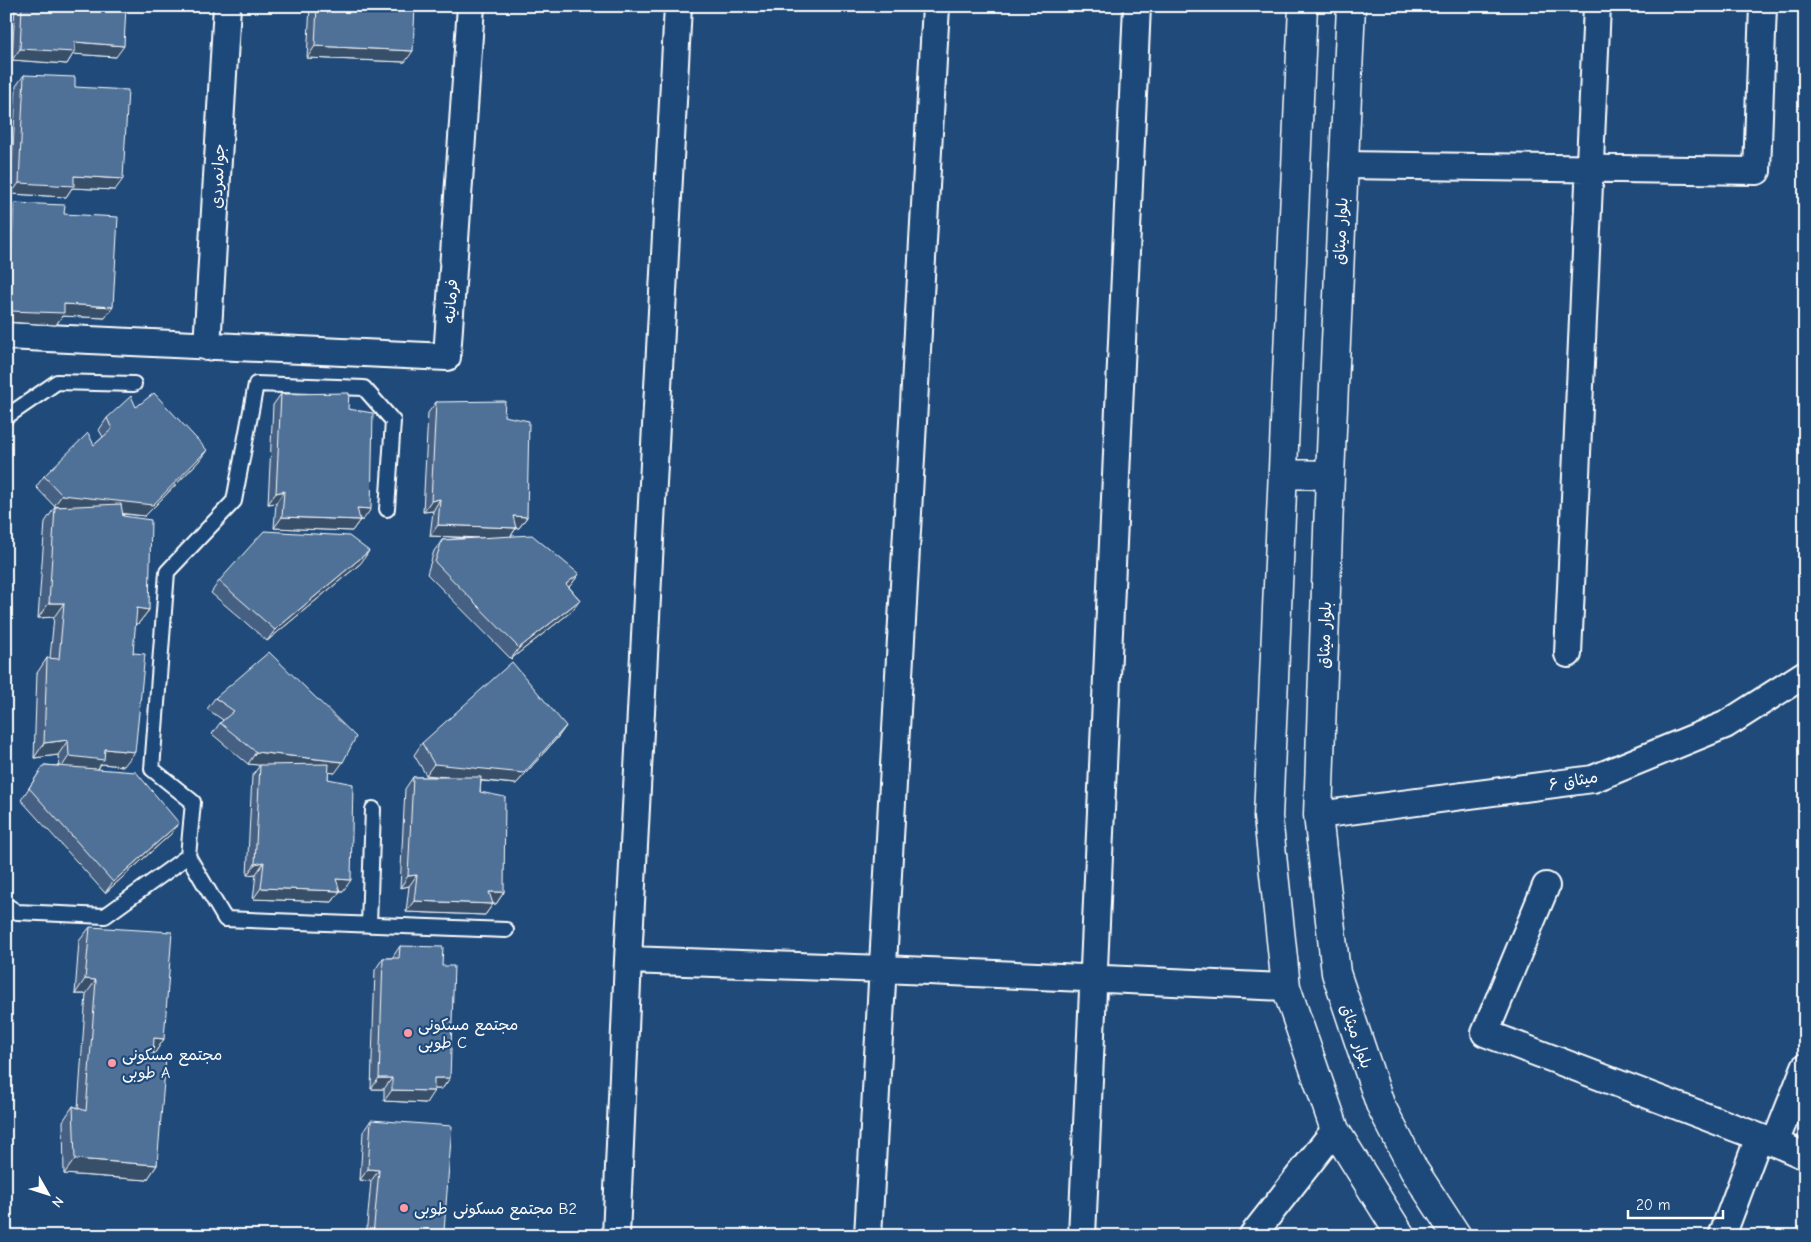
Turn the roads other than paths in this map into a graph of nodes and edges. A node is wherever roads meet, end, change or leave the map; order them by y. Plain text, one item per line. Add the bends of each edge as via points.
1 (227, 6) edge
2 (471, 6) edge
3 (678, 6) edge
4 (936, 6) edge
5 (1138, 6) edge
6 (1303, 6) edge
7 (1351, 6) edge
8 (1597, 6) edge
9 (1763, 6) edge
10 (1343, 165) junction
11 (1588, 169) junction
12 (6, 336) edge
13 (207, 347) junction
14 (134, 384) dead end
15 (6, 417) edge
16 (1283, 474) junction
17 (1330, 475) junction
18 (387, 509) dead end
19 (1568, 654) dead end
20 (1805, 674) edge
21 (373, 809) dead end
22 (1318, 815) junction
23 (188, 856) junction
24 (1546, 886) dead end
25 (6, 905) edge
26 (369, 925) junction
27 (506, 930) dead end
28 (628, 960) junction
29 (883, 969) junction
30 (1093, 979) junction
31 (1286, 987) junction
32 (1805, 1067) edge
33 (1335, 1130) junction
34 (1767, 1140) junction
35 (1805, 1156) edge
36 (616, 1236) edge
37 (868, 1236) edge
38 (1082, 1236) edge
39 (1252, 1236) edge
40 (1401, 1236) edge
41 (1457, 1236) edge
42 (1722, 1236) edge

1 - 13 street, جوانمردی
2 - 13 street, فرمانیه via 446,357
3 - 28 street
4 - 29 street
5 - 30 street
6 - 16 street
7 - 10 street, بلوار میثاق
8 - 11 street
9 - 11 street via 1757,171
10 - 11 street
10 - 17 street, بلوار میثاق
11 - 19 street
12 - 13 street
14 - 15 lane via 57,382
16 - 17 street
16 - 31 street via 1268,817
17 - 22 street, بلوار میثاق
18 - 23 lane via 393,421 364,388 256,384 234,502 167,572 152,769 193,802
20 - 22 street, میثاق ۶ via 1725,725 1593,779
21 - 26 lane
22 - 41 street, بلوار میثاق via 1336,973 1380,1104 1414,1170
23 - 25 lane via 105,916 17,912
23 - 26 lane via 225,919
24 - 34 street via 1485,1033
26 - 27 lane
28 - 29 street
28 - 36 street
29 - 30 street
29 - 37 street
30 - 31 street
30 - 38 street
31 - 33 street
32 - 34 street
33 - 39 street
33 - 40 street
34 - 35 street
34 - 42 street

